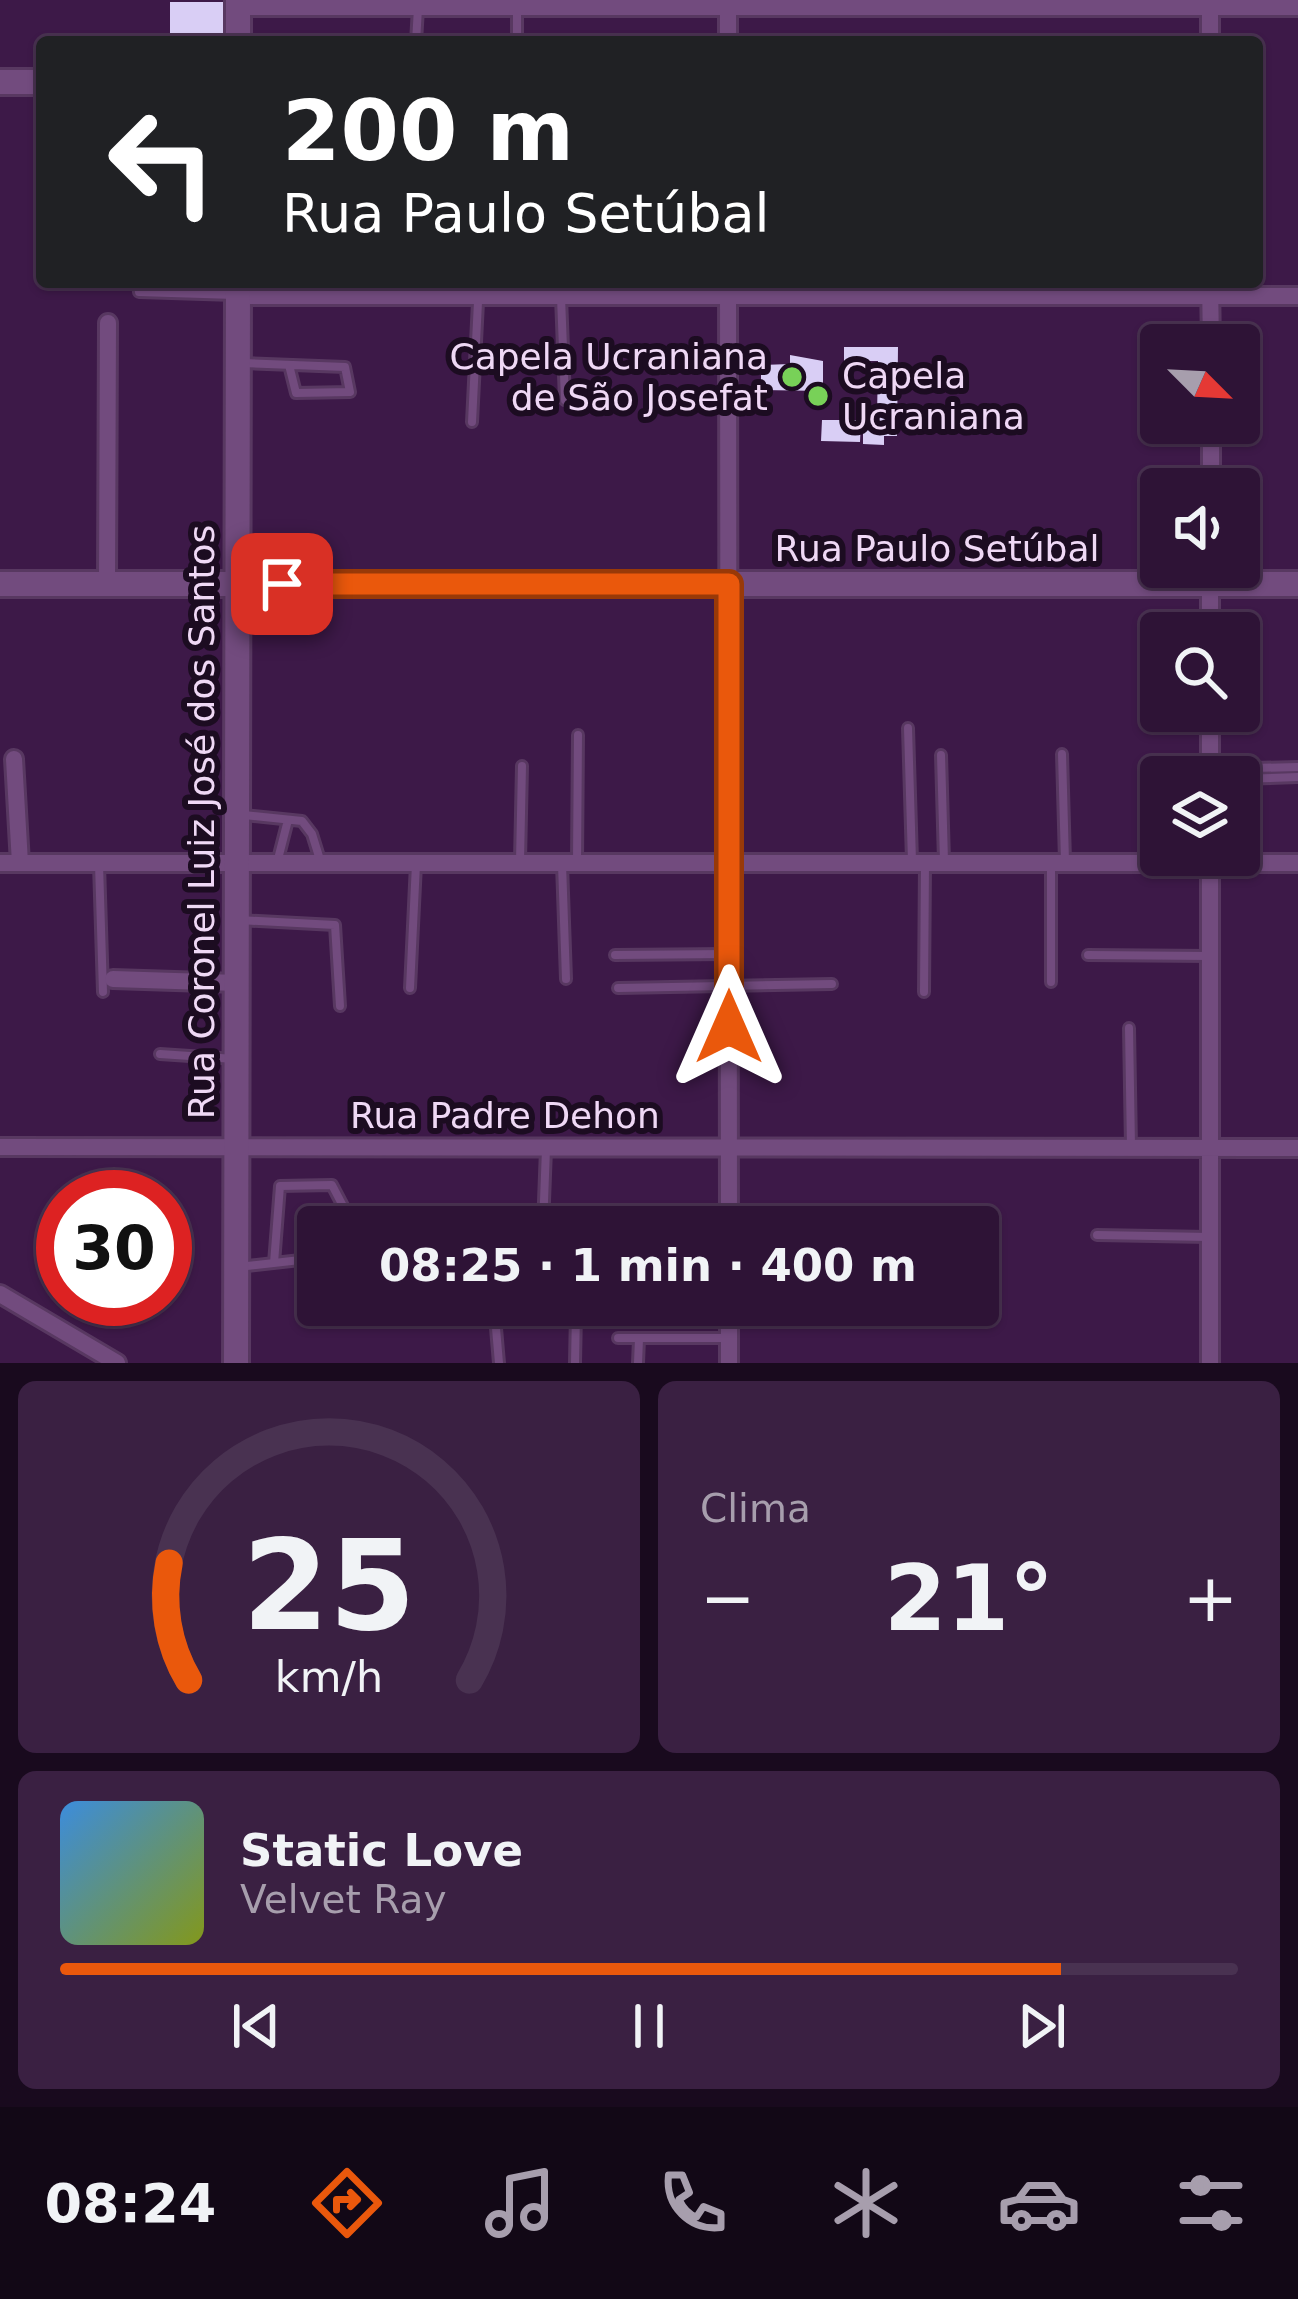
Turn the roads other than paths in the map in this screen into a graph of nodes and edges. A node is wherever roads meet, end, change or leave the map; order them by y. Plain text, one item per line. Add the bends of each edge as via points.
1 (238, 3) edge
2 (306, 3) edge
3 (728, 3) edge
4 (908, 3) edge
5 (1210, 4) edge
6 (418, 7) junction
7 (517, 7) junction
8 (1298, 7) edge
9 (238, 36) edge
10 (416, 36) edge
11 (518, 36) edge
12 (728, 36) edge
13 (1210, 36) edge
14 (0, 82) edge
15 (36, 82) edge
16 (139, 288) edge
17 (238, 289) edge
18 (293, 289) edge
19 (400, 289) edge
20 (479, 289) edge
21 (656, 289) edge
22 (728, 289) edge
23 (1065, 289) edge
24 (1210, 289) edge
25 (568, 291) edge
26 (1298, 296) edge
27 (109, 323) dead end
28 (1210, 324) edge
29 (237, 363) junction
30 (289, 365) junction
31 (566, 400) dead end
32 (472, 422) dead end
33 (1140, 576) edge
34 (1260, 580) edge
35 (0, 584) edge
36 (107, 584) junction
37 (237, 584) junction
38 (729, 584) junction
39 (1298, 584) edge
40 (908, 728) dead end
41 (578, 735) dead end
42 (1062, 754) dead end
43 (941, 755) dead end
44 (14, 759) dead end
45 (522, 766) dead end
46 (1298, 767) edge
47 (1260, 770) edge
48 (1298, 777) edge
49 (1260, 778) edge
50 (237, 814) junction
51 (288, 820) junction
52 (1140, 861) edge
53 (1260, 861) edge
54 (520, 862) junction
55 (0, 863) edge
56 (20, 863) junction
57 (99, 863) junction
58 (237, 863) junction
59 (278, 863) junction
60 (320, 863) junction
61 (416, 863) junction
62 (570, 863) junction
63 (728, 863) junction
64 (927, 863) junction
65 (1058, 863) junction
66 (1298, 863) edge
67 (1210, 876) edge
68 (237, 920) junction
69 (729, 954) junction
70 (615, 955) dead end
71 (1088, 955) dead end
72 (1210, 956) junction
73 (566, 979) dead end
74 (1051, 982) dead end
75 (237, 983) junction
76 (832, 984) dead end
77 (108, 986) joint
78 (729, 986) junction
79 (410, 988) dead end
80 (618, 988) dead end
81 (924, 992) dead end
82 (340, 1006) dead end
83 (1129, 1028) dead end
84 (160, 1054) dead end
85 (236, 1059) junction
86 (0, 1147) edge
87 (237, 1147) junction
88 (546, 1148) junction
89 (729, 1148) junction
90 (1131, 1148) junction
91 (1210, 1148) junction
92 (1298, 1148) edge
93 (345, 1206) edge
94 (544, 1206) edge
95 (729, 1206) edge
96 (1097, 1235) dead end
97 (1210, 1237) junction
98 (297, 1260) edge
99 (274, 1263) junction
100 (236, 1267) junction
101 (0, 1294) edge
102 (496, 1326) edge
103 (576, 1326) edge
104 (729, 1326) edge
105 (618, 1338) dead end
106 (729, 1338) junction
107 (639, 1339) junction
108 (117, 1363) edge
109 (236, 1363) edge
110 (500, 1363) edge
111 (575, 1363) edge
112 (638, 1363) edge
113 (729, 1363) edge
114 (1210, 1363) edge

1 - 2 street
1 - 9 main road
2 - 6 street
3 - 4 street
3 - 7 street
3 - 12 street
4 - 5 street
5 - 8 street
5 - 13 street
6 - 7 street
6 - 10 lane
7 - 11 lane
14 - 15 main road
16 - 17 lane
17 - 18 street
17 - 29 main road, Rua Coronel Luiz José dos Santos
18 - 19 street
19 - 20 street
20 - 25 street
20 - 32 lane
21 - 22 street
21 - 25 street
22 - 23 street
22 - 38 street
23 - 24 street
24 - 26 street
24 - 28 street
25 - 31 lane
27 - 36 street
29 - 30 lane
29 - 37 main road, Rua Coronel Luiz José dos Santos
30 - 30 lane via 345,367 350,392 296,393
33 - 38 main road, Rua Paulo Setúbal
34 - 39 main road, Rua Paulo Setúbal
35 - 36 main road, Rua Paulo Setúbal
36 - 37 main road, Rua Paulo Setúbal
37 - 38 main road, Rua Paulo Setúbal
37 - 50 main road, Rua Coronel Luiz José dos Santos
38 - 63 street
40 - 64 lane
41 - 62 lane
42 - 65 lane
43 - 64 lane
44 - 56 street
45 - 54 lane
46 - 47 lane
48 - 49 lane
50 - 51 lane
50 - 58 main road, Rua Coronel Luiz José dos Santos
51 - 59 lane
51 - 60 lane via 308,826
52 - 65 street
53 - 66 street
54 - 61 street
54 - 62 street
55 - 56 street
56 - 57 street
57 - 58 street
57 - 77 lane
58 - 59 street
58 - 68 main road, Rua Coronel Luiz José dos Santos
59 - 60 street
60 - 61 street
61 - 79 lane
62 - 63 street
62 - 73 lane
63 - 64 street
63 - 69 street
64 - 65 street
64 - 81 lane
65 - 74 lane
67 - 72 street
68 - 75 main road, Rua Coronel Luiz José dos Santos
68 - 82 lane via 335,925
69 - 70 lane
69 - 78 street
71 - 72 lane
72 - 91 street
75 - 77 street
75 - 85 main road, Rua Coronel Luiz José dos Santos
76 - 78 lane
78 - 80 lane
78 - 89 street
83 - 90 lane
84 - 85 lane
85 - 87 main road, Rua Coronel Luiz José dos Santos
86 - 87 street, Rua Padre Dehon
87 - 88 street, Rua Padre Dehon
87 - 100 main road, Rua Coronel Luiz José dos Santos
88 - 89 street, Rua Padre Dehon
88 - 94 lane
89 - 90 street, Rua Padre Dehon
89 - 95 street
90 - 91 street, Rua Padre Dehon
91 - 92 street, Rua Padre Dehon
91 - 97 street
93 - 99 lane via 336,1187 280,1186
96 - 97 lane
97 - 114 street
98 - 99 lane
99 - 100 lane
100 - 109 main road, Rua Coronel Luiz José dos Santos
101 - 108 street
102 - 110 lane
103 - 111 lane
104 - 106 street
105 - 107 lane
106 - 107 lane
106 - 113 street
107 - 112 lane

